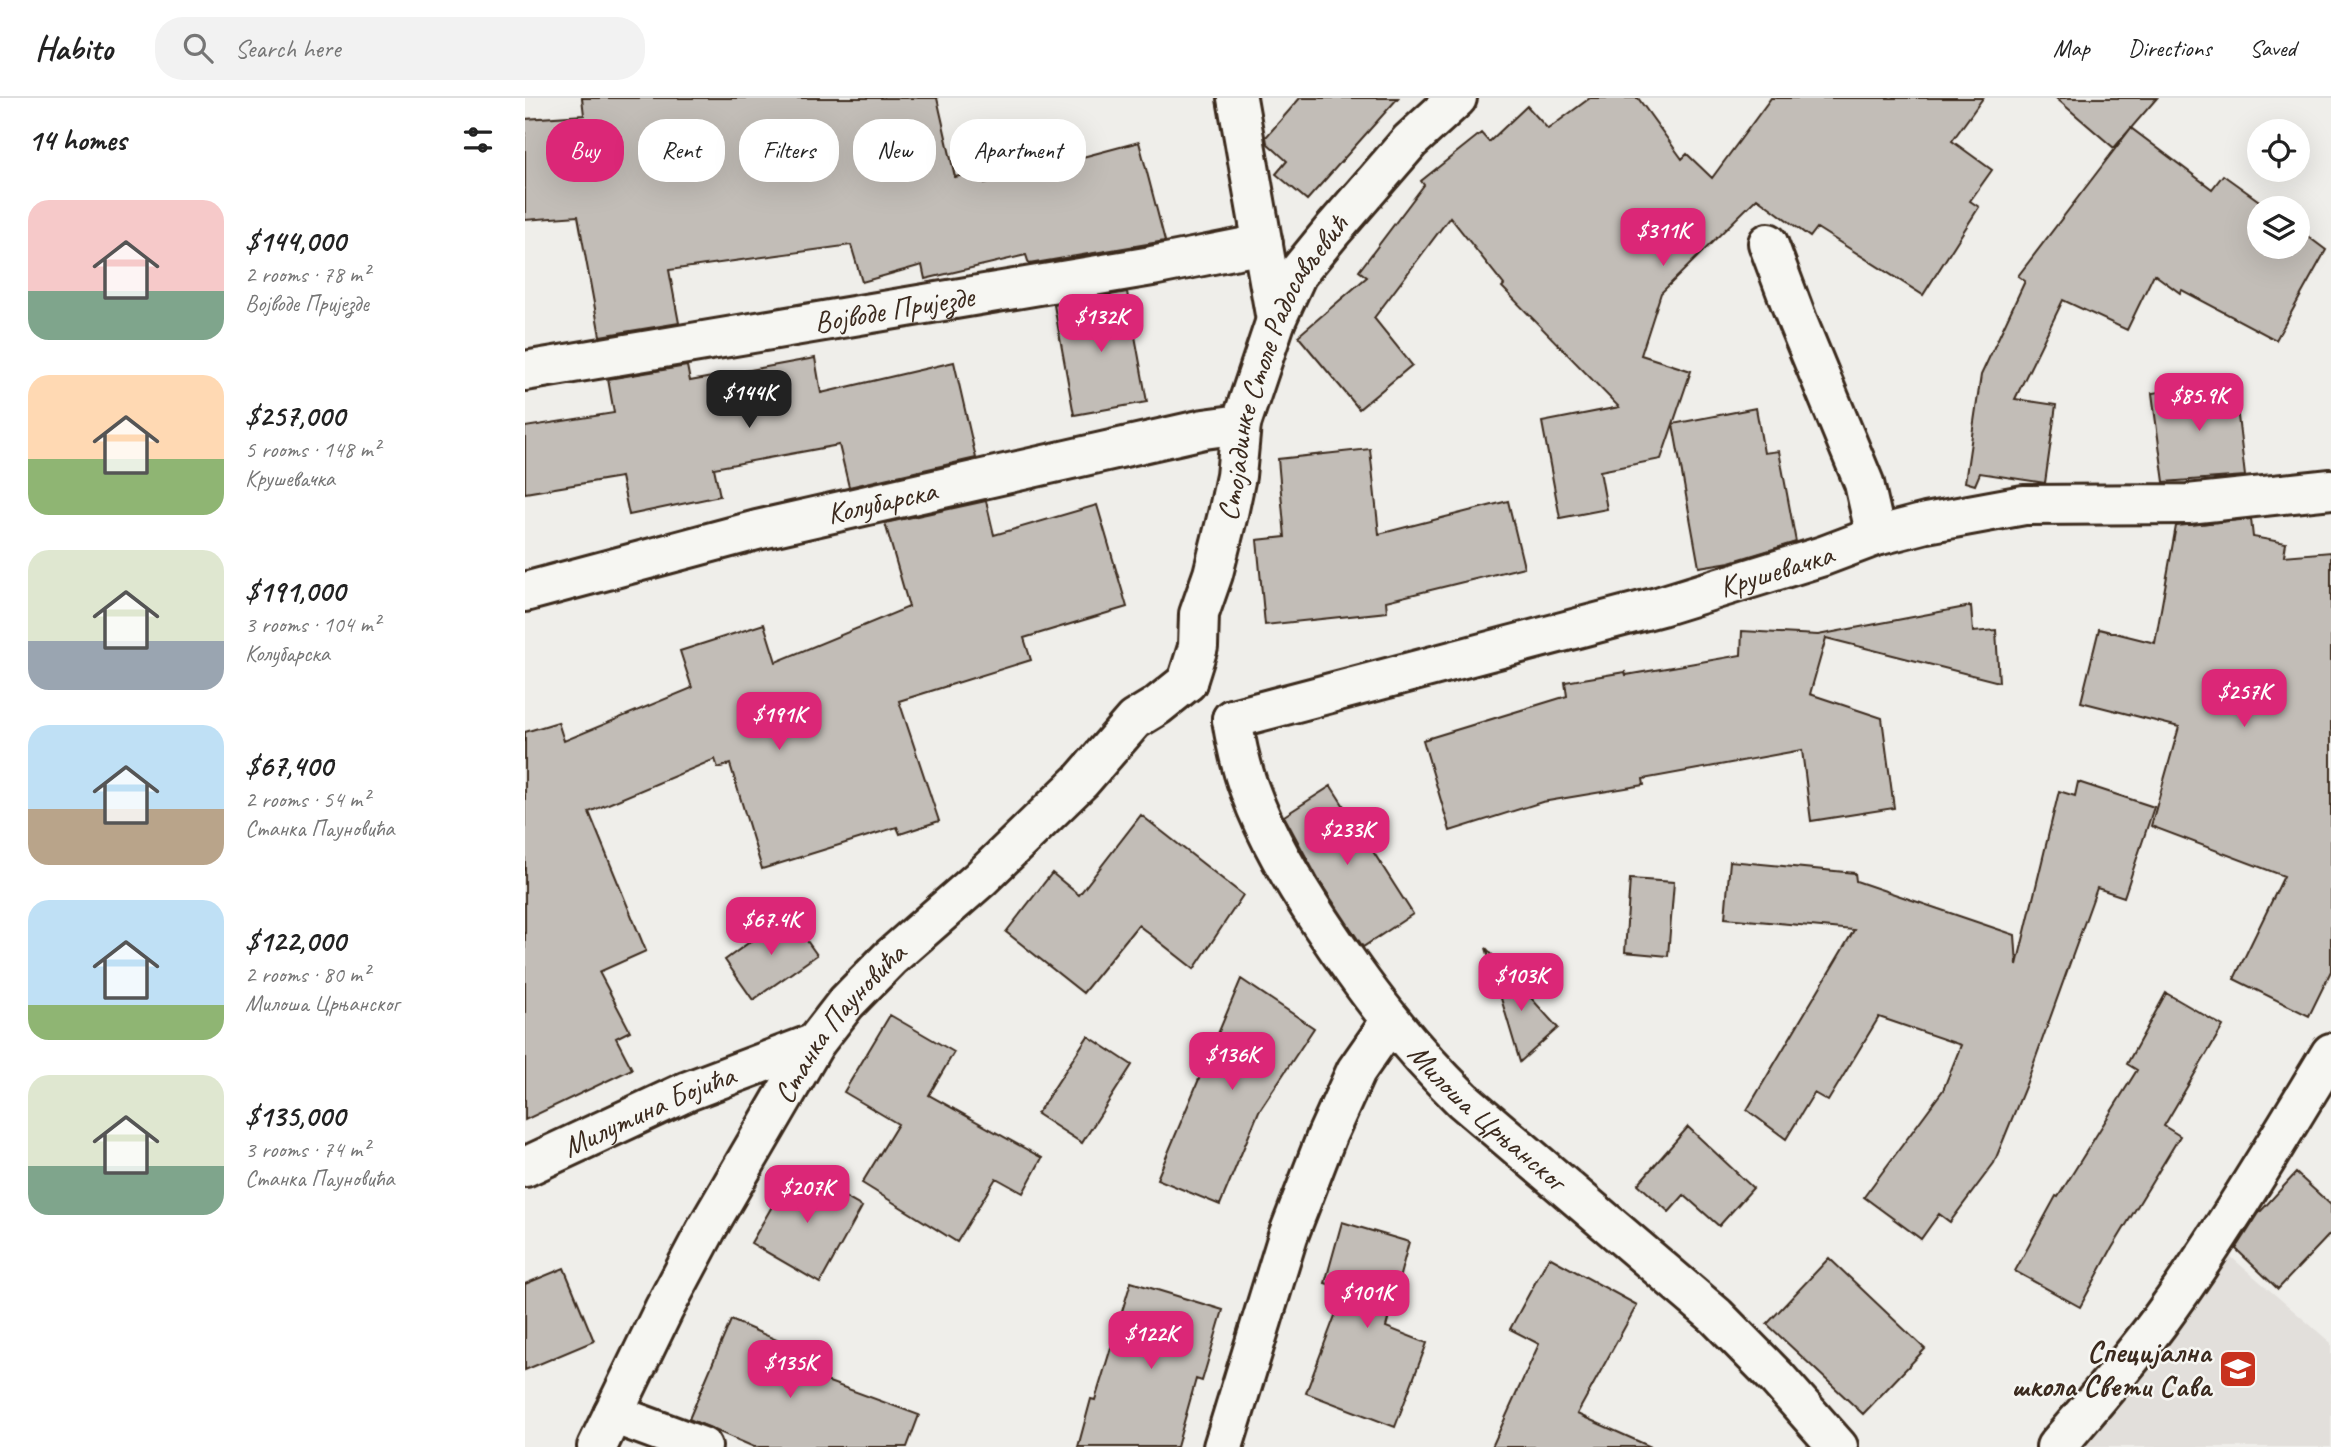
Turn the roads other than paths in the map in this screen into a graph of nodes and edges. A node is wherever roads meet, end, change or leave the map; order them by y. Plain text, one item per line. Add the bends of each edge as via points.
1 (1237, 98) edge
2 (1457, 98) edge
3 (1769, 243) dead end
4 (1263, 244) junction
5 (1276, 320) junction
6 (525, 371) edge
7 (1241, 424) junction
8 (2331, 489) edge
9 (1876, 536) junction
10 (525, 593) edge
11 (1187, 682) junction
12 (1232, 719) junction
13 (1390, 1022) junction
14 (815, 1043) junction
15 (2331, 1054) edge
16 (525, 1167) edge
17 (605, 1430) edge
18 (702, 1447) edge
19 (1223, 1447) edge
20 (1838, 1447) edge
21 (2056, 1447) edge

1 - 4 street
2 - 5 street, Стојадинке Столе Радосављевић via 1411,141 1332,231 1297,274
3 - 9 street via 1864,483
4 - 5 street
4 - 6 street, Војводе Пријезде
5 - 7 street, Стојадинке Столе Радосављевић
7 - 10 street, Колубарска via 757,530
7 - 11 street, Стојадинке Столе Радосављевић via 1229,514 1199,614 1198,647
8 - 9 street, Крушевачка via 2188,504 2024,505
9 - 12 street, Крушевачка via 1661,606
11 - 12 street
11 - 14 street, Станка Пауновића via 1134,720 1052,810 854,994
12 - 13 street, Милоша Црњанског via 1240,761 1267,832 1315,914
13 - 19 street via 1356,1071 1327,1135 1288,1236
13 - 20 street, Милоша Црњанског via 1463,1100 1716,1316
14 - 16 street, Милутина Бојића via 688,1091
14 - 17 street, Станка Пауновића via 706,1230
15 - 21 street via 2183,1287
17 - 18 street

